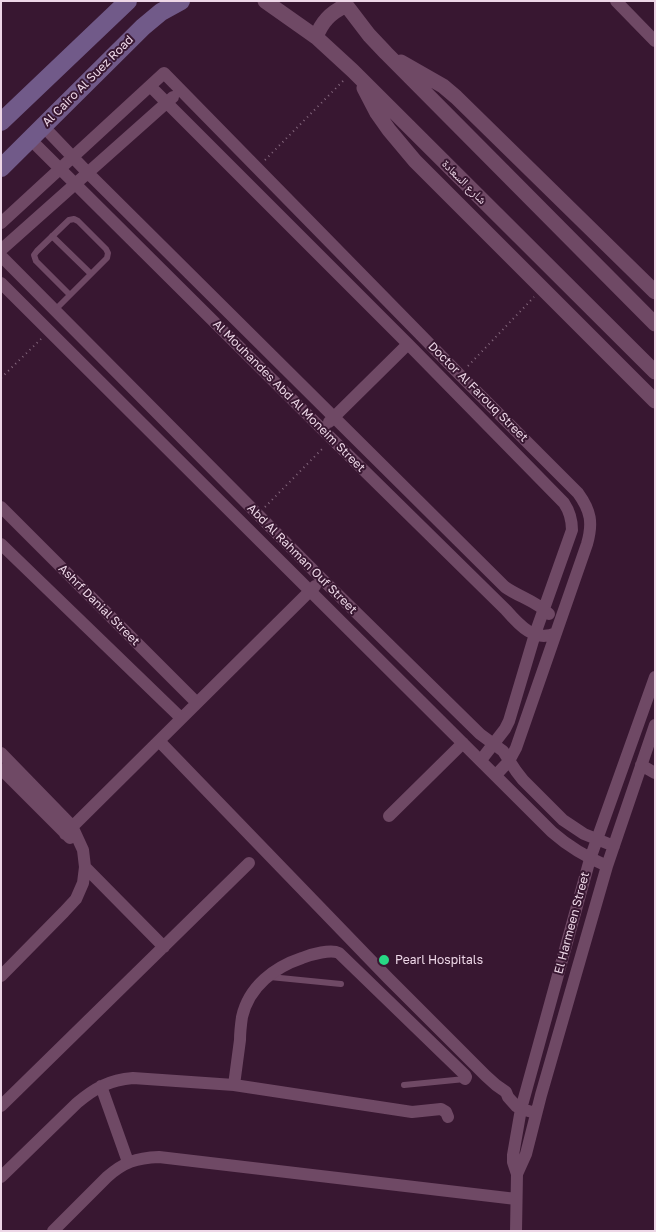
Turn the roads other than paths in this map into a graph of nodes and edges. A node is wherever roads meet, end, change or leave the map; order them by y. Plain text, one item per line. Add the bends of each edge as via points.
1 (128, 1) edge
2 (265, 1) edge
3 (616, 1) edge
4 (173, 3) edge
5 (344, 3) edge
6 (316, 38) junction
7 (655, 41) edge
8 (386, 53) junction
9 (356, 73) junction
10 (150, 86) junction
11 (181, 90) junction
12 (167, 103) junction
13 (1, 122) edge
14 (43, 126) junction
15 (30, 139) junction
16 (72, 157) junction
17 (1, 168) edge
18 (60, 168) junction
19 (88, 173) junction
20 (76, 184) junction
21 (541, 210) junction
22 (581, 219) junction
23 (1, 223) edge
24 (52, 236) junction
25 (1, 250) edge
26 (1, 256) edge
27 (91, 274) junction
28 (1, 283) edge
29 (567, 284) junction
30 (655, 292) edge
31 (70, 295) junction
32 (55, 310) junction
33 (577, 323) junction
34 (655, 324) edge
35 (408, 344) junction
36 (655, 372) edge
37 (655, 401) edge
38 (334, 417) junction
39 (322, 429) junction
40 (578, 493) junction
41 (564, 503) junction
42 (1, 507) edge
43 (1, 544) edge
44 (322, 579) junction
45 (309, 591) junction
46 (544, 609) junction
47 (557, 629) junction
48 (535, 634) junction
49 (655, 677) edge
50 (197, 703) junction
51 (181, 718) junction
52 (655, 725) edge
53 (159, 741) junction
54 (463, 743) junction
55 (493, 743) junction
56 (1, 753) edge
57 (481, 760) junction
58 (509, 761) junction
59 (641, 765) junction
60 (1, 769) edge
61 (655, 773) edge
62 (496, 775) junction
63 (389, 816) dead end
64 (68, 830) junction
65 (596, 839) junction
66 (614, 846) junction
67 (590, 859) junction
68 (249, 863) dead end
69 (85, 866) junction
70 (607, 866) junction
71 (164, 947) junction
72 (1, 976) edge
73 (266, 977) junction
74 (388, 978) junction
75 (341, 984) dead end
76 (376, 989) junction
77 (403, 992) junction
78 (391, 1004) junction
79 (465, 1079) joint
80 (234, 1085) junction
81 (404, 1085) dead end
82 (101, 1086) junction
83 (526, 1090) junction
84 (506, 1092) junction
85 (541, 1095) junction
86 (1, 1106) edge
87 (521, 1109) junction
88 (536, 1113) junction
89 (448, 1117) dead end
90 (128, 1162) junction
91 (517, 1174) junction
92 (1, 1177) edge
93 (516, 1199) junction
94 (53, 1231) edge
95 (516, 1231) edge

1 - 13 main road
2 - 6 street, شارع السعادة
3 - 7 street
4 - 14 main road, Al Cairo Al Suez Road via 143,27
5 - 6 street via 327,18
5 - 8 street
6 - 9 street, شارع السعادة
8 - 21 street
8 - 22 street via 429,77 456,97
9 - 29 street, شارع السعادة
9 - 33 street via 377,113 402,146
10 - 11 street, Doctor Al Farouq Street via 164,73
10 - 12 street, Doctor Al Farouq Street
10 - 16 street
11 - 12 street
11 - 40 street, Doctor Al Farouq Street
12 - 19 street
12 - 35 street, Doctor Al Farouq Street
14 - 15 main road, Al Cairo Al Suez Road
14 - 16 street, Al Mouhandes Abd Al Moneim Street
15 - 17 main road, Al Cairo Al Suez Road
15 - 18 street, Al Mouhandes Abd Al Moneim Street
16 - 18 street
16 - 19 street, Al Mouhandes Abd Al Moneim Street
18 - 20 street, Al Mouhandes Abd Al Moneim Street
18 - 23 street
19 - 20 street
19 - 38 street, Al Mouhandes Abd Al Moneim Street
20 - 25 street
20 - 39 street, Al Mouhandes Abd Al Moneim Street
21 - 22 street
21 - 34 street
22 - 30 street
24 - 27 lane
24 - 27 lane via 69,220 78,221 108,253
24 - 31 lane via 34,255 36,261
26 - 32 street, Abd Al Rahman Ouf Street
27 - 31 lane
28 - 45 street, Abd Al Rahman Ouf Street
29 - 33 street
29 - 36 street, شارع السعادة
31 - 32 lane
32 - 44 street, Abd Al Rahman Ouf Street
33 - 37 street
35 - 38 street
35 - 41 street, Doctor Al Farouq Street
38 - 39 street
38 - 46 street, Al Mouhandes Abd Al Moneim Street via 505,586
39 - 48 street, Al Mouhandes Abd Al Moneim Street via 517,622
40 - 41 street
40 - 47 street, Doctor Al Farouq Street via 586,504 591,531
41 - 46 street, Doctor Al Farouq Street via 572,521 572,530
42 - 50 street, Ashrf Danial Street
43 - 51 street, Ashrf Danial Street
44 - 45 street
44 - 55 street, Abd Al Rahman Ouf Street via 480,734
45 - 50 street
45 - 54 street, Abd Al Rahman Ouf Street
46 - 47 street, Al Mouhandes Abd Al Moneim Street
46 - 48 street, Doctor Al Farouq Street
47 - 48 street via 545,637
47 - 58 street, Doctor Al Farouq Street
48 - 55 street, Doctor Al Farouq Street via 509,721
49 - 65 street, El Harmeen Street
50 - 51 street
51 - 53 street
52 - 59 street, El Harmeen Street
53 - 64 street
53 - 74 street
54 - 57 street, Abd Al Rahman Ouf Street
54 - 63 street
55 - 57 street, Doctor Al Farouq Street
55 - 58 street, Abd Al Rahman Ouf Street
56 - 64 street
57 - 62 street, Abd Al Rahman Ouf Street
58 - 62 street, Doctor Al Farouq Street
58 - 65 street, Abd Al Rahman Ouf Street via 523,780 563,820
59 - 61 street
59 - 66 street, El Harmeen Street
60 - 64 street
62 - 67 street, Abd Al Rahman Ouf Street via 552,832
64 - 69 street via 83,850
65 - 66 street, Abd Al Rahman Ouf Street
65 - 67 street, El Harmeen Street
66 - 70 street, El Harmeen Street
67 - 70 street, Abd Al Rahman Ouf Street
67 - 83 street, El Harmeen Street
68 - 71 street
69 - 71 street
69 - 72 street via 83,884 76,899
70 - 85 street, El Harmeen Street
71 - 86 street
73 - 75 lane
73 - 76 street via 292,961 334,951
73 - 80 street via 256,988 242,1016
74 - 76 street
74 - 77 street
76 - 78 street
77 - 78 street
77 - 84 street
78 - 79 street via 465,1075
79 - 81 lane
80 - 82 street via 121,1078
80 - 89 street via 412,1112 441,1109
82 - 90 street
82 - 92 street via 77,1103
83 - 84 street
83 - 85 street
83 - 87 street, El Harmeen Street
84 - 87 street
85 - 88 street, El Harmeen Street
87 - 88 street
87 - 91 street, El Harmeen Street via 513,1155
88 - 91 street, El Harmeen Street via 526,1154
90 - 93 street via 159,1157
90 - 94 street via 107,1177
91 - 93 street, El Harmeen Street
93 - 95 street, El Harmeen Street

